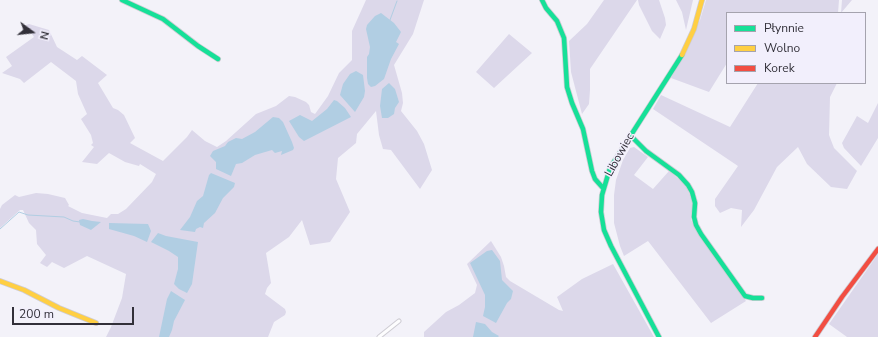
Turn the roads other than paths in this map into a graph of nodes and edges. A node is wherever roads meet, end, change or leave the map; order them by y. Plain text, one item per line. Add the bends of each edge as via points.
1 (122, 0) edge
2 (542, 0) edge
3 (702, 0) edge
4 (218, 59) dead end
5 (630, 135) junction
6 (603, 188) junction
7 (878, 248) edge
8 (0, 281) edge
9 (762, 298) dead end
10 (399, 321) dead end
11 (96, 323) dead end
12 (379, 337) edge
13 (659, 337) edge
14 (815, 337) edge

1 - 4 street via 163,19
2 - 6 street via 557,20 564,38 567,86 583,129 592,171
3 - 5 street, Libowiec via 684,52
5 - 6 street, Libowiec via 610,168
5 - 9 street via 688,185 695,203 696,225 701,234 745,296
6 - 13 street, Libowiec via 601,212 604,230
7 - 14 street
8 - 11 street
10 - 12 street

